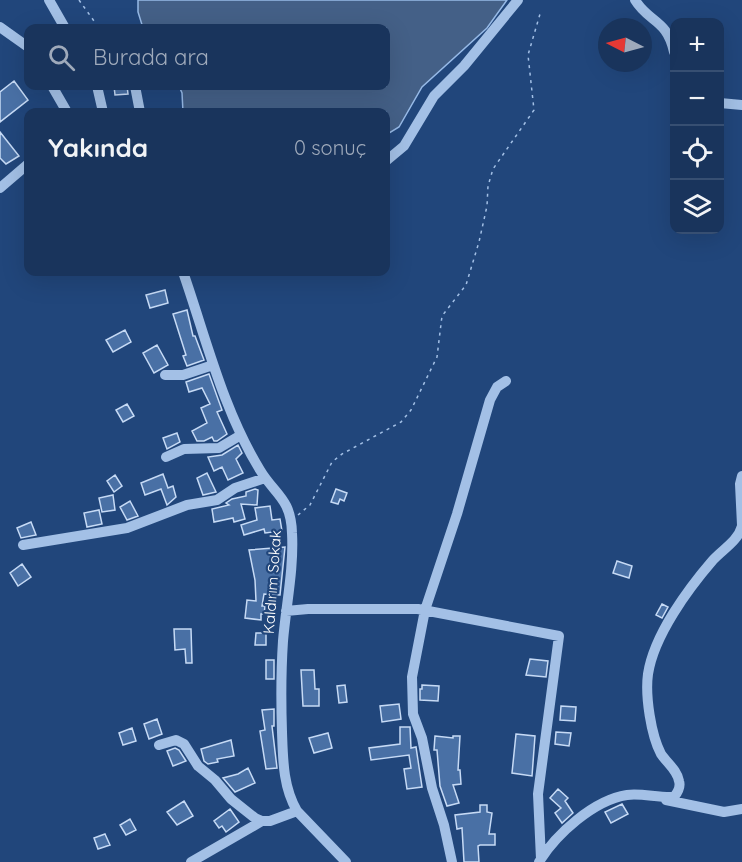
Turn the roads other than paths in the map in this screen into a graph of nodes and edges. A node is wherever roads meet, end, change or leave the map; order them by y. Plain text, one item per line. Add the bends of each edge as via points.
1 (49, 0) edge
2 (518, 0) edge
3 (635, 0) edge
4 (63, 24) edge
5 (0, 27) edge
6 (670, 37) edge
7 (24, 44) edge
8 (54, 90) edge
9 (98, 90) edge
10 (136, 90) edge
11 (724, 103) edge
12 (742, 105) edge
13 (65, 108) edge
14 (102, 108) edge
15 (139, 108) edge
16 (390, 158) edge
17 (24, 168) edge
18 (0, 188) edge
19 (184, 276) edge
20 (213, 365) junction
21 (165, 375) dead end
22 (506, 381) dead end
23 (242, 435) junction
24 (166, 457) dead end
25 (742, 476) edge
26 (265, 478) junction
27 (742, 525) edge
28 (23, 545) dead end
29 (425, 610) junction
30 (286, 611) junction
31 (159, 745) dead end
32 (660, 798) junction
33 (742, 809) edge
34 (297, 811) junction
35 (262, 821) junction
36 (540, 860) edge
37 (191, 862) edge
38 (346, 862) edge
39 (452, 862) edge

1 - 4 street
2 - 16 street via 434,96 404,146
3 - 6 street via 661,23
5 - 7 street
8 - 13 street
9 - 14 street
10 - 15 street
11 - 12 street
17 - 18 street
19 - 20 street, Kaldırım Sokak
20 - 21 street via 183,375
20 - 23 street, Kaldırım Sokak
22 - 29 street via 497,387 490,400
23 - 24 street via 219,448 184,449
23 - 26 street, Kaldırım Sokak
25 - 27 street
26 - 28 street via 217,500 187,505 127,528
26 - 30 street, Kaldırım Sokak via 279,493 291,520
27 - 32 street via 739,535 674,612 651,663 648,690 652,724 661,754 680,781 674,797
29 - 30 street
29 - 36 street via 559,636 538,794
29 - 39 street via 412,677 413,714
30 - 34 street, Kaldırım Sokak via 281,664 283,764
31 - 35 street via 176,740 184,744 198,766 226,794
32 - 33 street via 724,812
32 - 36 street via 627,795 606,802 556,840
34 - 35 street
34 - 38 street, Kaldırım Sokak
35 - 37 street

